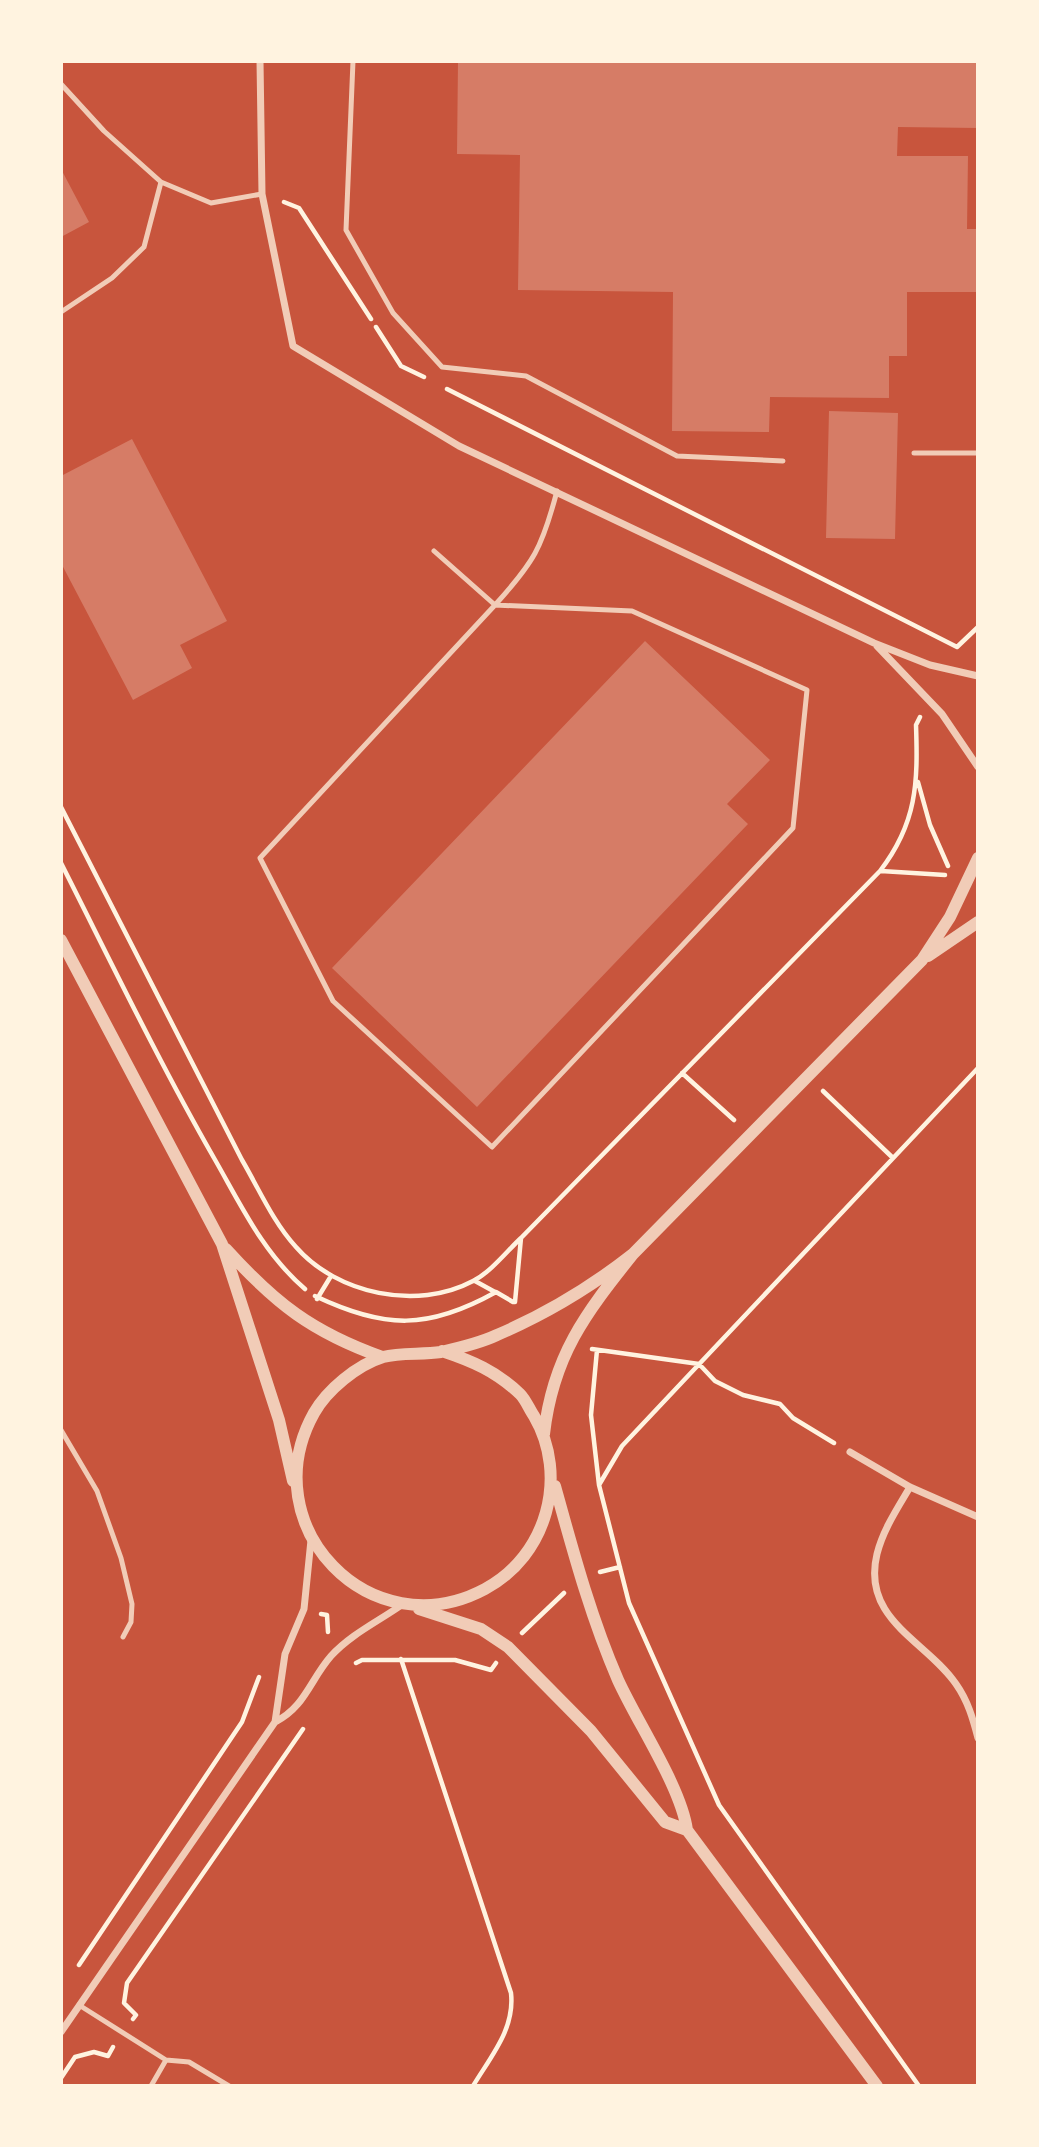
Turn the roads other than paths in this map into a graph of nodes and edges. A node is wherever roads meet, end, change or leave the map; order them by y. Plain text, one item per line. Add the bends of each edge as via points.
1 (260, 61) edge
2 (353, 61) edge
3 (61, 83) edge
4 (161, 182) junction
5 (262, 194) junction
6 (61, 312) edge
7 (914, 453) dead end
8 (978, 453) edge
9 (783, 461) dead end
10 (557, 491) junction
11 (434, 551) dead end
12 (495, 605) junction
13 (874, 643) junction
14 (978, 676) edge
15 (978, 767) edge
16 (978, 858) edge
17 (978, 922) edge
18 (61, 940) edge
19 (922, 960) junction
20 (222, 1244) junction
21 (633, 1254) junction
22 (442, 1352) junction
23 (382, 1357) junction
24 (61, 1430) edge
25 (544, 1434) junction
26 (850, 1452) road end
27 (552, 1478) junction
28 (910, 1487) junction
29 (297, 1498) junction
30 (978, 1517) edge
31 (311, 1540) junction
32 (408, 1605) junction
33 (123, 1637) dead end
34 (275, 1722) junction
35 (978, 1738) edge
36 (687, 1830) junction
37 (79, 2005) junction
38 (61, 2032) edge
39 (166, 2060) junction
40 (150, 2086) edge
41 (229, 2086) edge
42 (877, 2086) edge

1 - 5 street
2 - 9 lane via 346,230 393,313 442,367 526,376 677,456
3 - 4 lane via 104,131
4 - 5 lane via 211,204
4 - 6 lane via 144,247 112,278
5 - 10 street via 293,346 459,446
7 - 8 lane
10 - 12 lane via 544,538 527,570
10 - 13 street
11 - 12 lane
12 - 12 lane via 632,611 807,690 793,828 492,1147 333,1001 260,858
13 - 14 street
13 - 15 street via 929,700
16 - 19 street via 950,917
17 - 19 street
18 - 20 street
19 - 21 street
20 - 23 street via 263,1289 306,1323
20 - 29 street via 279,1420
21 - 22 street via 600,1280 532,1319
21 - 25 street via 599,1297 557,1370
22 - 23 street
22 - 25 street via 484,1365 522,1395
23 - 29 street via 344,1379 315,1412 298,1454
24 - 33 lane via 97,1491 121,1558 132,1604 131,1622
25 - 27 street
26 - 28 street
27 - 32 street via 550,1501 535,1543 502,1580 463,1601
27 - 36 street via 612,1666 684,1807
28 - 30 street
28 - 35 street via 884,1532 876,1556 876,1581 884,1609 901,1632 956,1684 970,1709
29 - 31 street
31 - 32 street via 333,1569 369,1595
31 - 34 street via 304,1609 285,1654
32 - 34 street via 351,1637 331,1657 293,1713
32 - 36 street via 481,1629 508,1647 591,1731 665,1822
34 - 37 street
36 - 42 street
37 - 38 street
37 - 39 lane
39 - 40 lane
39 - 41 lane via 189,2062

